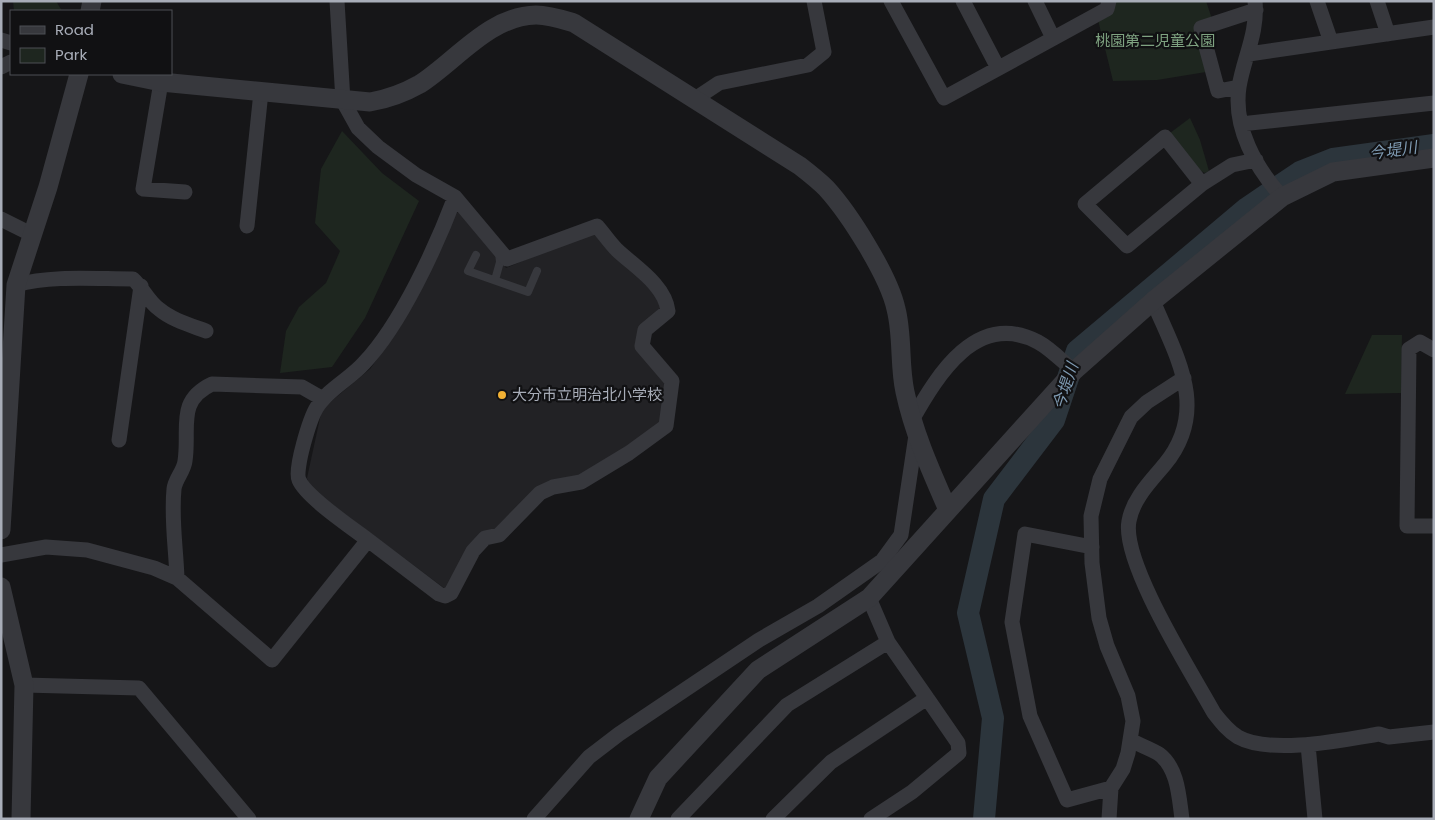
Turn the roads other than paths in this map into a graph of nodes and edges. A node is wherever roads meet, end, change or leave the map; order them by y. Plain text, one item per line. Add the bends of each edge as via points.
1 (337, 1) edge
2 (814, 1) edge
3 (891, 1) edge
4 (963, 1) edge
5 (1035, 1) edge
6 (1109, 1) edge
7 (1317, 1) edge
8 (1377, 1) edge
9 (1256, 6) edge
10 (536, 8) edge
11 (1434, 27) edge
12 (1388, 34) junction
13 (1053, 38) junction
14 (1330, 42) junction
15 (1249, 54) junction
16 (998, 68) junction
17 (78, 75) edge
18 (127, 75) edge
19 (161, 82) junction
20 (1239, 87) junction
21 (261, 92) junction
22 (695, 99) junction
23 (343, 101) junction
24 (1434, 103) edge
25 (1241, 124) junction
26 (1434, 158) edge
27 (1256, 160) junction
28 (1202, 184) junction
29 (185, 192) dead end
30 (1279, 194) junction
31 (454, 197) junction
32 (1, 219) edge
33 (247, 226) dead end
34 (31, 234) junction
35 (499, 250) junction
36 (476, 255) dead end
37 (537, 271) dead end
38 (495, 280) junction
39 (16, 285) junction
40 (142, 286) junction
41 (1152, 301) junction
42 (206, 331) dead end
43 (1434, 350) edge
44 (1074, 371) junction
45 (1184, 378) junction
46 (322, 399) junction
47 (914, 428) junction
48 (119, 440) dead end
49 (3, 468) edge
50 (948, 510) junction
51 (1434, 526) edge
52 (1, 530) edge
53 (368, 540) junction
54 (1092, 547) junction
55 (1, 555) edge
56 (177, 578) junction
57 (1, 587) edge
58 (869, 598) junction
59 (888, 642) junction
60 (24, 685) junction
61 (927, 698) junction
62 (1434, 732) edge
63 (1131, 740) junction
64 (1308, 745) junction
65 (1111, 788) junction
66 (644, 817) edge
67 (21, 819) edge
68 (249, 819) edge
69 (534, 819) edge
70 (678, 819) edge
71 (773, 819) edge
72 (871, 819) edge
73 (1110, 819) edge
74 (1182, 819) edge
75 (1316, 819) edge

1 - 23 street
2 - 22 street via 824,52 808,65 719,83
3 - 16 street via 944,98
4 - 16 street
5 - 13 street
6 - 13 street via 1107,9
7 - 14 street
8 - 12 street
9 - 15 street
9 - 20 street via 1201,28 1218,91
10 - 22 street via 574,23
10 - 23 street via 497,24 419,84 390,98 370,102
11 - 12 street
12 - 14 street
13 - 16 street
14 - 15 street
15 - 20 street
17 - 34 street via 48,187
18 - 19 street
19 - 21 street
19 - 29 street via 144,189
20 - 25 street
21 - 23 street
21 - 33 street
22 - 47 street via 800,166 826,188 850,220 883,275 896,308 904,390
23 - 31 street via 358,128 378,147 416,175
24 - 25 street
25 - 27 street via 1244,140
26 - 30 street via 1333,172
27 - 28 street via 1232,165
27 - 30 street
28 - 28 street via 1165,137 1086,204 1126,246
30 - 41 street
31 - 35 street
31 - 46 street via 444,225 397,319 364,363
32 - 34 street
34 - 39 street
35 - 38 lane via 500,262
35 - 53 street via 507,259 597,226 640,268 667,301 668,311 645,330 642,346 672,382 666,426 581,482 540,493 499,535 485,538 473,551 451,593 445,596 417,579
36 - 38 lane via 468,271
37 - 38 lane via 528,292
39 - 40 street via 84,278 133,278
39 - 49 street
40 - 42 street via 158,309 175,320
40 - 48 street
41 - 44 street
41 - 45 street
43 - 51 street via 1420,342 1409,349 1407,526
44 - 47 street via 1040,342 1008,331 992,333 945,367 930,389
44 - 50 street
45 - 54 street via 1146,402 1131,417 1100,479 1091,516
45 - 64 street via 1188,410 1181,440 1139,495 1129,520 1129,545 1139,574 1169,633 1222,725 1239,738 1260,744
46 - 53 street via 299,464 299,481 308,493
46 - 56 street via 302,386 278,388 212,384 199,390 190,402 185,462 174,486 172,515
47 - 50 street
47 - 69 street via 901,535 882,561 825,602 759,640 589,756
49 - 52 street
50 - 58 street
53 - 56 street via 272,660
54 - 63 street via 1099,618 1128,696
54 - 65 street via 1025,534 1012,622 1030,716 1066,800
55 - 56 street via 46,547 87,550 154,568
57 - 60 street
58 - 59 street
58 - 66 street via 758,670 658,778
59 - 61 street
59 - 70 street via 787,705
60 - 67 street
60 - 68 street via 139,688
61 - 71 street via 831,762
61 - 72 street via 958,743 959,753 912,792
62 - 64 street via 1390,737 1378,734
63 - 65 street via 1123,768
63 - 74 street via 1157,753 1168,763 1174,776
64 - 75 street
65 - 73 street

